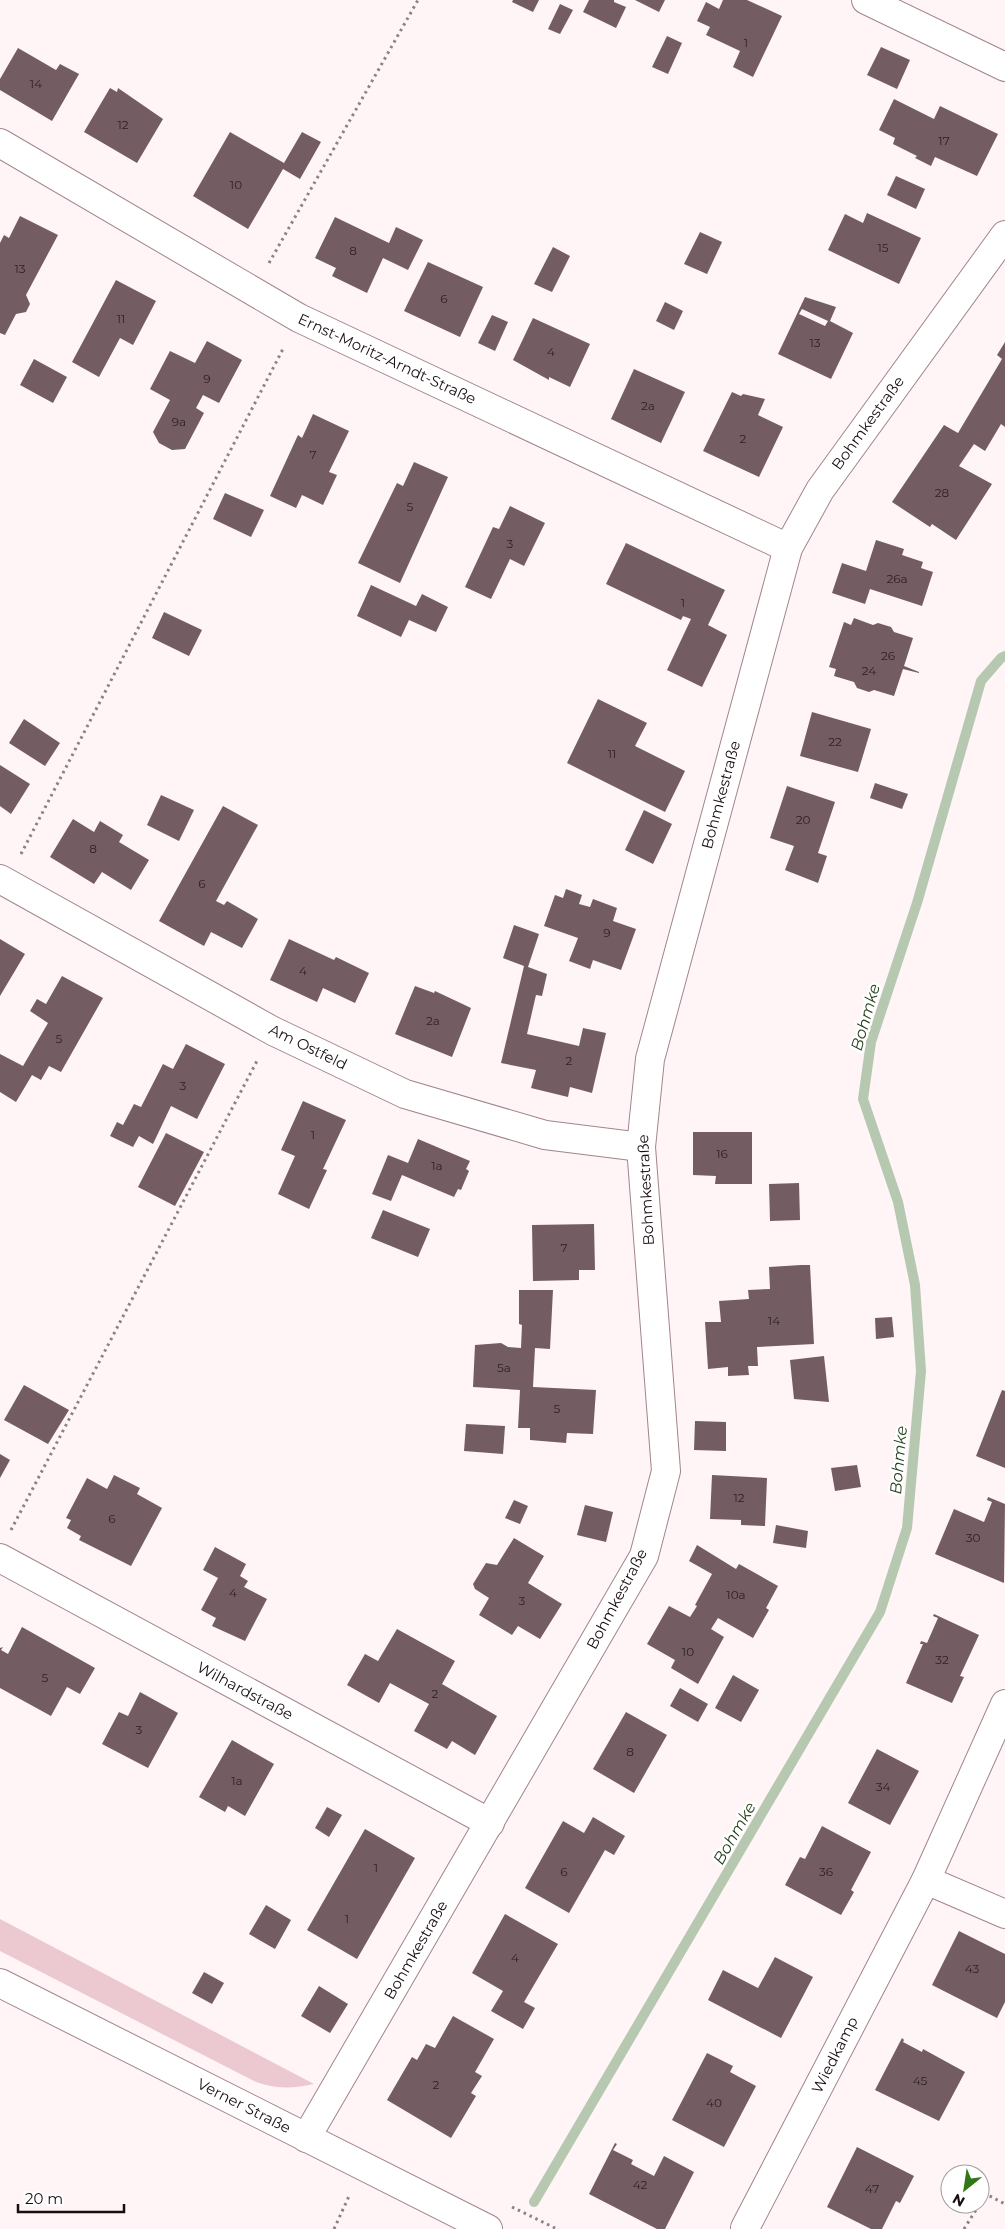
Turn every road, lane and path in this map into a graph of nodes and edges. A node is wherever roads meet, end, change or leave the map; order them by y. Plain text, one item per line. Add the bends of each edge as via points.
1 (418, 0) edge
2 (866, 0) edge
3 (1005, 67) edge
4 (0, 143) edge
5 (1005, 235) edge
6 (253, 292) junction
7 (299, 318) junction
8 (788, 548) junction
9 (3, 881) edge
10 (273, 1031) junction
11 (641, 1146) junction
12 (9, 1532) dead end
13 (0, 1558) edge
14 (1005, 1704) edge
15 (490, 1823) junction
16 (926, 1880) junction
17 (1005, 1914) edge
18 (0, 1983) edge
19 (306, 2138) junction
20 (1005, 2204) edge
21 (488, 2229) edge
22 (746, 2229) edge
23 (964, 2229) edge

1 - 6 path
2 - 3 street
4 - 6 street, Ernst-Moritz-Arndt-Straße
5 - 8 street, Bohmkestraße via 820,490
6 - 7 street, Ernst-Moritz-Arndt-Straße
7 - 8 street, Ernst-Moritz-Arndt-Straße
7 - 9 path
8 - 11 street, Bohmkestraße via 650,1059
9 - 10 street, Am Ostfeld
10 - 11 street, Am Ostfeld via 405,1094 545,1135
10 - 12 path
11 - 15 street, Bohmkestraße via 666,1472 644,1556
13 - 15 street, Wilhardstraße
14 - 16 street, Wiedkamp
15 - 19 street, Bohmkestraße
16 - 17 street
16 - 22 street, Wiedkamp
18 - 19 street, Verner Straße
19 - 21 street, Verner Straße
20 - 23 path via 986,2194

